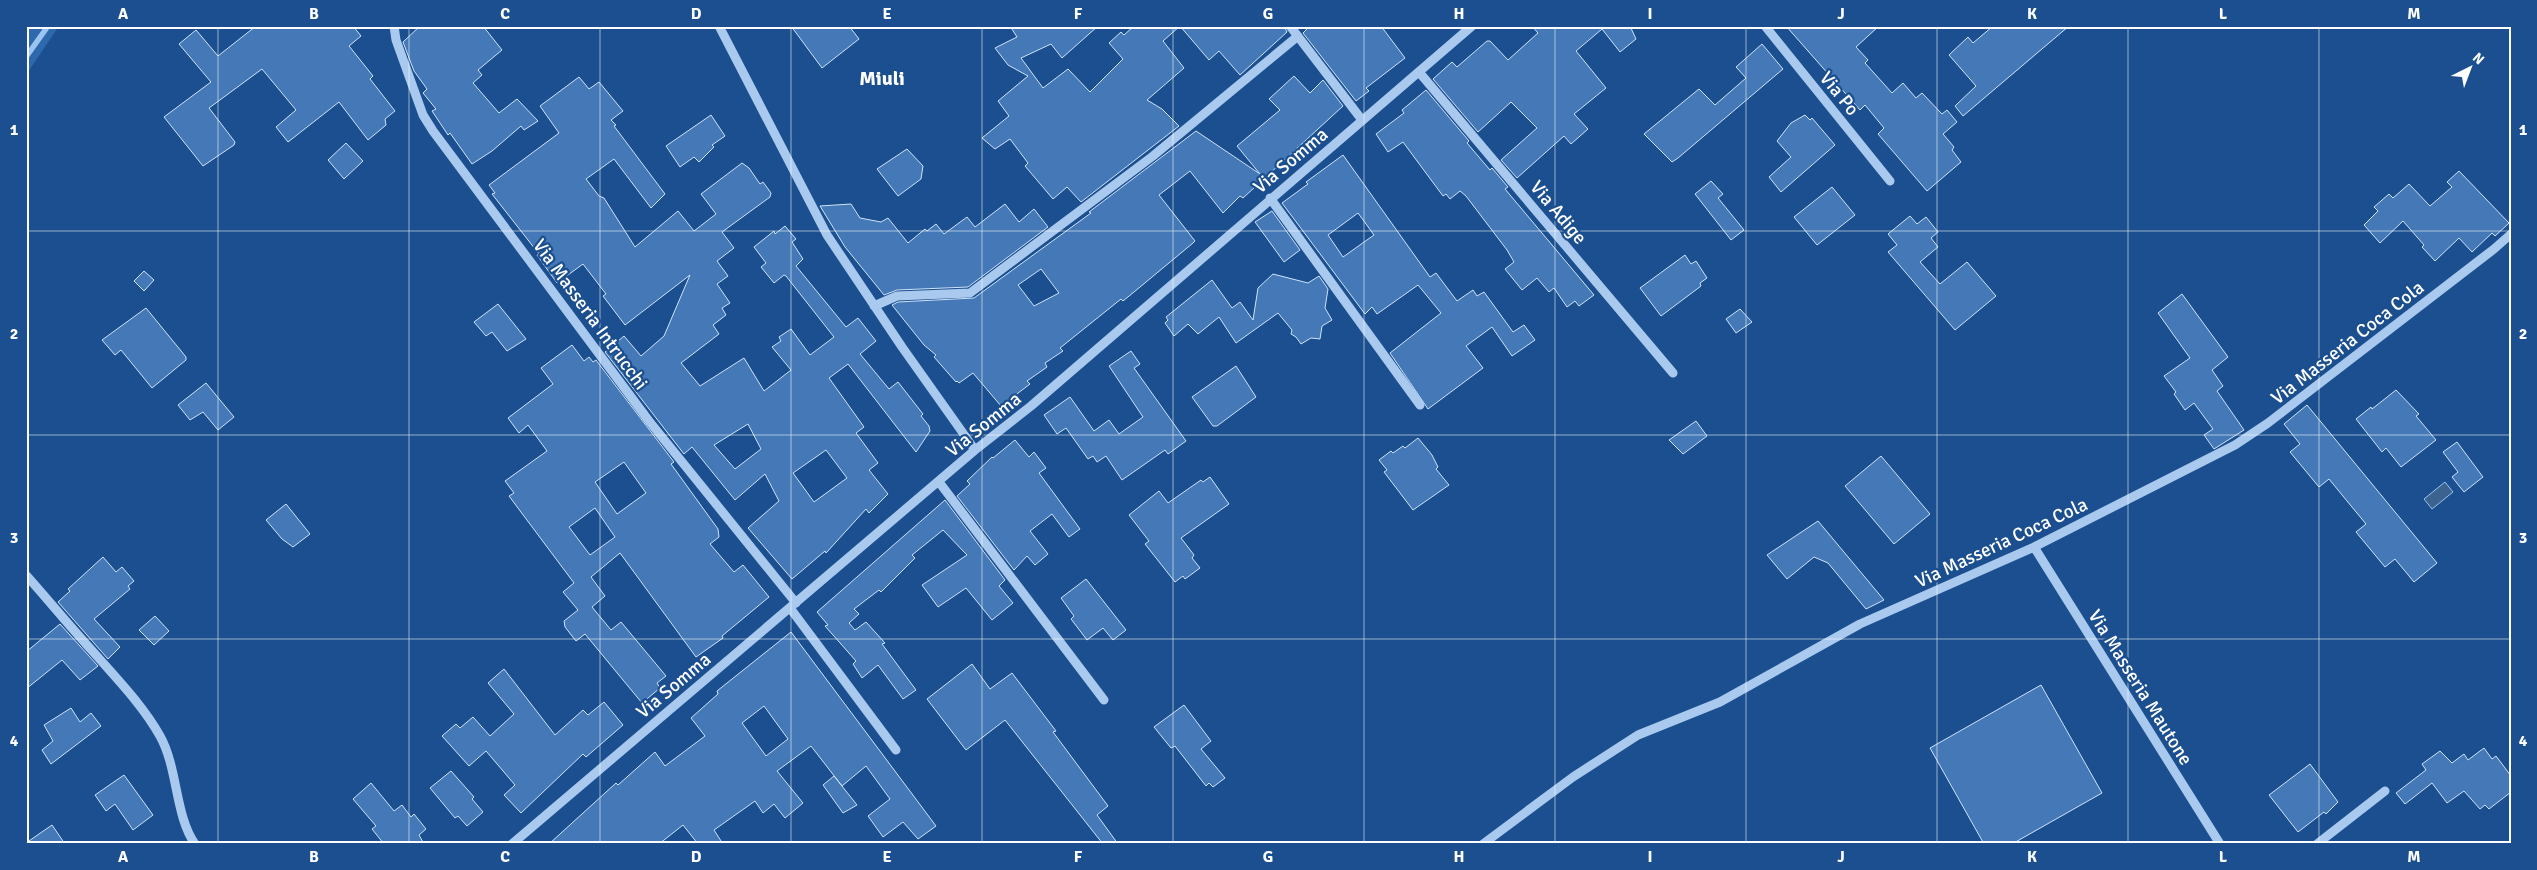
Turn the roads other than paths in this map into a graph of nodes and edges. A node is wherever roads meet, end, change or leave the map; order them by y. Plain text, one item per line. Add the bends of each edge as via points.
1 (394, 26) edge
2 (719, 26) edge
3 (1290, 26) edge
4 (1472, 26) edge
5 (1766, 26) edge
6 (1298, 36) junction
7 (1418, 72) junction
8 (1362, 120) junction
9 (1890, 181) dead end
10 (1270, 198) junction
11 (2511, 234) edge
12 (874, 306) junction
13 (1672, 373) dead end
14 (1420, 405) dead end
15 (975, 450) junction
16 (938, 482) junction
17 (2034, 547) junction
18 (26, 575) edge
19 (793, 606) junction
20 (1104, 700) dead end
21 (896, 750) dead end
22 (2385, 791) dead end
23 (194, 844) edge
24 (512, 844) edge
25 (1483, 844) edge
26 (2220, 844) edge
27 (2317, 844) edge

1 - 19 street, Via Masseria Intrucchi via 423,115 433,131 649,421
2 - 12 street via 827,235
3 - 6 street
4 - 7 street, Via Somma
5 - 9 street, Via Po
6 - 8 street
6 - 12 street via 1153,156 970,293 897,296
7 - 8 street, Via Somma
7 - 13 street, Via Adige
8 - 10 street, Via Somma
10 - 14 street
10 - 15 street, Via Somma via 1031,406
11 - 17 street, Via Masseria Coca Cola via 2292,405 2235,445
12 - 15 street
15 - 16 street, Via Somma
16 - 19 street, Via Somma
16 - 20 street
17 - 25 street, Via Masseria Coca Cola via 1860,624 1720,702 1638,735
17 - 26 street, Via Masseria Mautone
18 - 23 street via 132,695 160,736 170,759
19 - 21 street, Via Masseria Intrucchi
19 - 24 street, Via Somma
22 - 27 street

